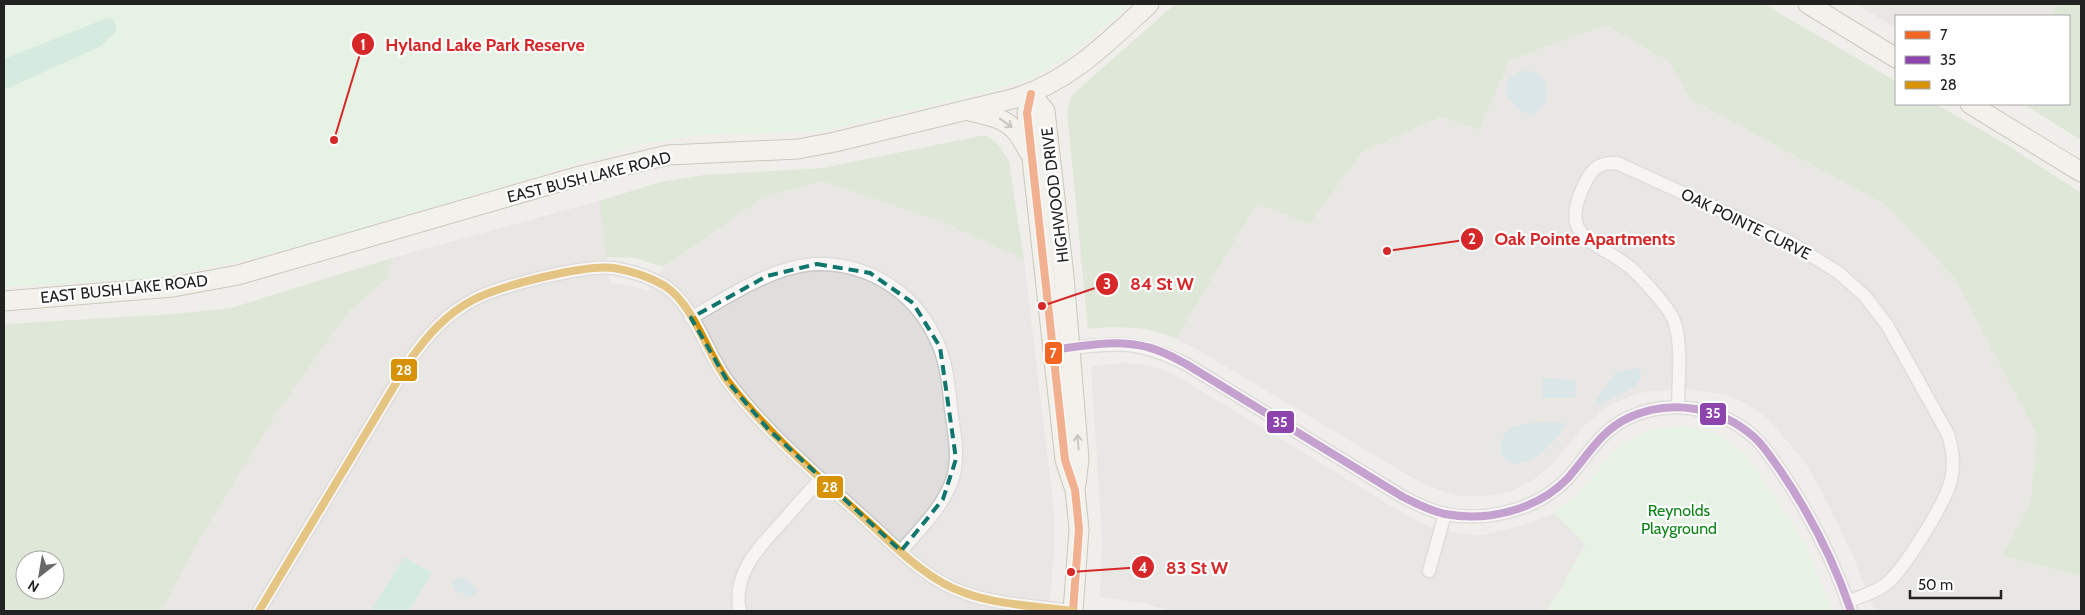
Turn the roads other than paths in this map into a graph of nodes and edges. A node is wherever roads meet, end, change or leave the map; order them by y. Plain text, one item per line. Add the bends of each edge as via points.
1 (1149, 4) edge
2 (1808, 4) edge
3 (1895, 57) edge
4 (1031, 94) junction
5 (1972, 105) edge
6 (964, 110) junction
7 (1032, 159) junction
8 (2081, 172) edge
9 (4, 301) edge
10 (691, 318) junction
11 (1062, 349) junction
12 (1678, 407) junction
13 (821, 479) junction
14 (1445, 514) junction
15 (901, 551) junction
16 (1429, 571) dead end
17 (1849, 607) edge
18 (259, 611) edge
19 (740, 611) edge
20 (1072, 611) edge

1 - 4 street, EAST BUSH LAKE ROAD via 1082,62 1054,83
2 - 3 street
4 - 6 street, EAST BUSH LAKE ROAD
4 - 7 street, HIGHWOOD DRIVE via 1026,113
4 - 11 street, HIGHWOOD DRIVE via 1044,111 1064,276
5 - 8 street
6 -> 7 street via 998,117 1008,123
6 - 9 street, EAST BUSH LAKE ROAD via 798,149 668,155 576,177 238,275 173,287
7 - 11 street, HIGHWOOD DRIVE
10 - 13 street via 728,382 768,429
10 - 15 street via 767,276 792,267 817,264 844,265 870,273 913,302 929,323 940,347 947,373 956,459 952,480 943,499
10 - 18 street via 666,287 650,278 613,268 594,268 499,288 472,300 427,337 410,360
11 - 14 street via 1125,344 1146,346 1166,353 1403,497
11 - 20 street, HIGHWOOD DRIVE via 1079,459 1075,490 1079,529
12 - 14 street via 1648,411 1610,429 1566,479 1524,507 1475,517
12 - 17 street via 1722,416 1755,438 1796,494 1820,536
12 - 17 street, OAK POINTE CURVE via 1678,345 1676,324 1670,313 1629,266 1590,242 1576,224 1576,200 1588,175 1606,163 1617,163 1790,242 1839,273 1865,296 1887,324 1943,426 1953,452 1953,466 1951,481 1941,503 1896,575
13 - 15 street
13 - 19 street via 749,562 740,586
14 - 16 street
15 - 20 street via 940,582 964,593

